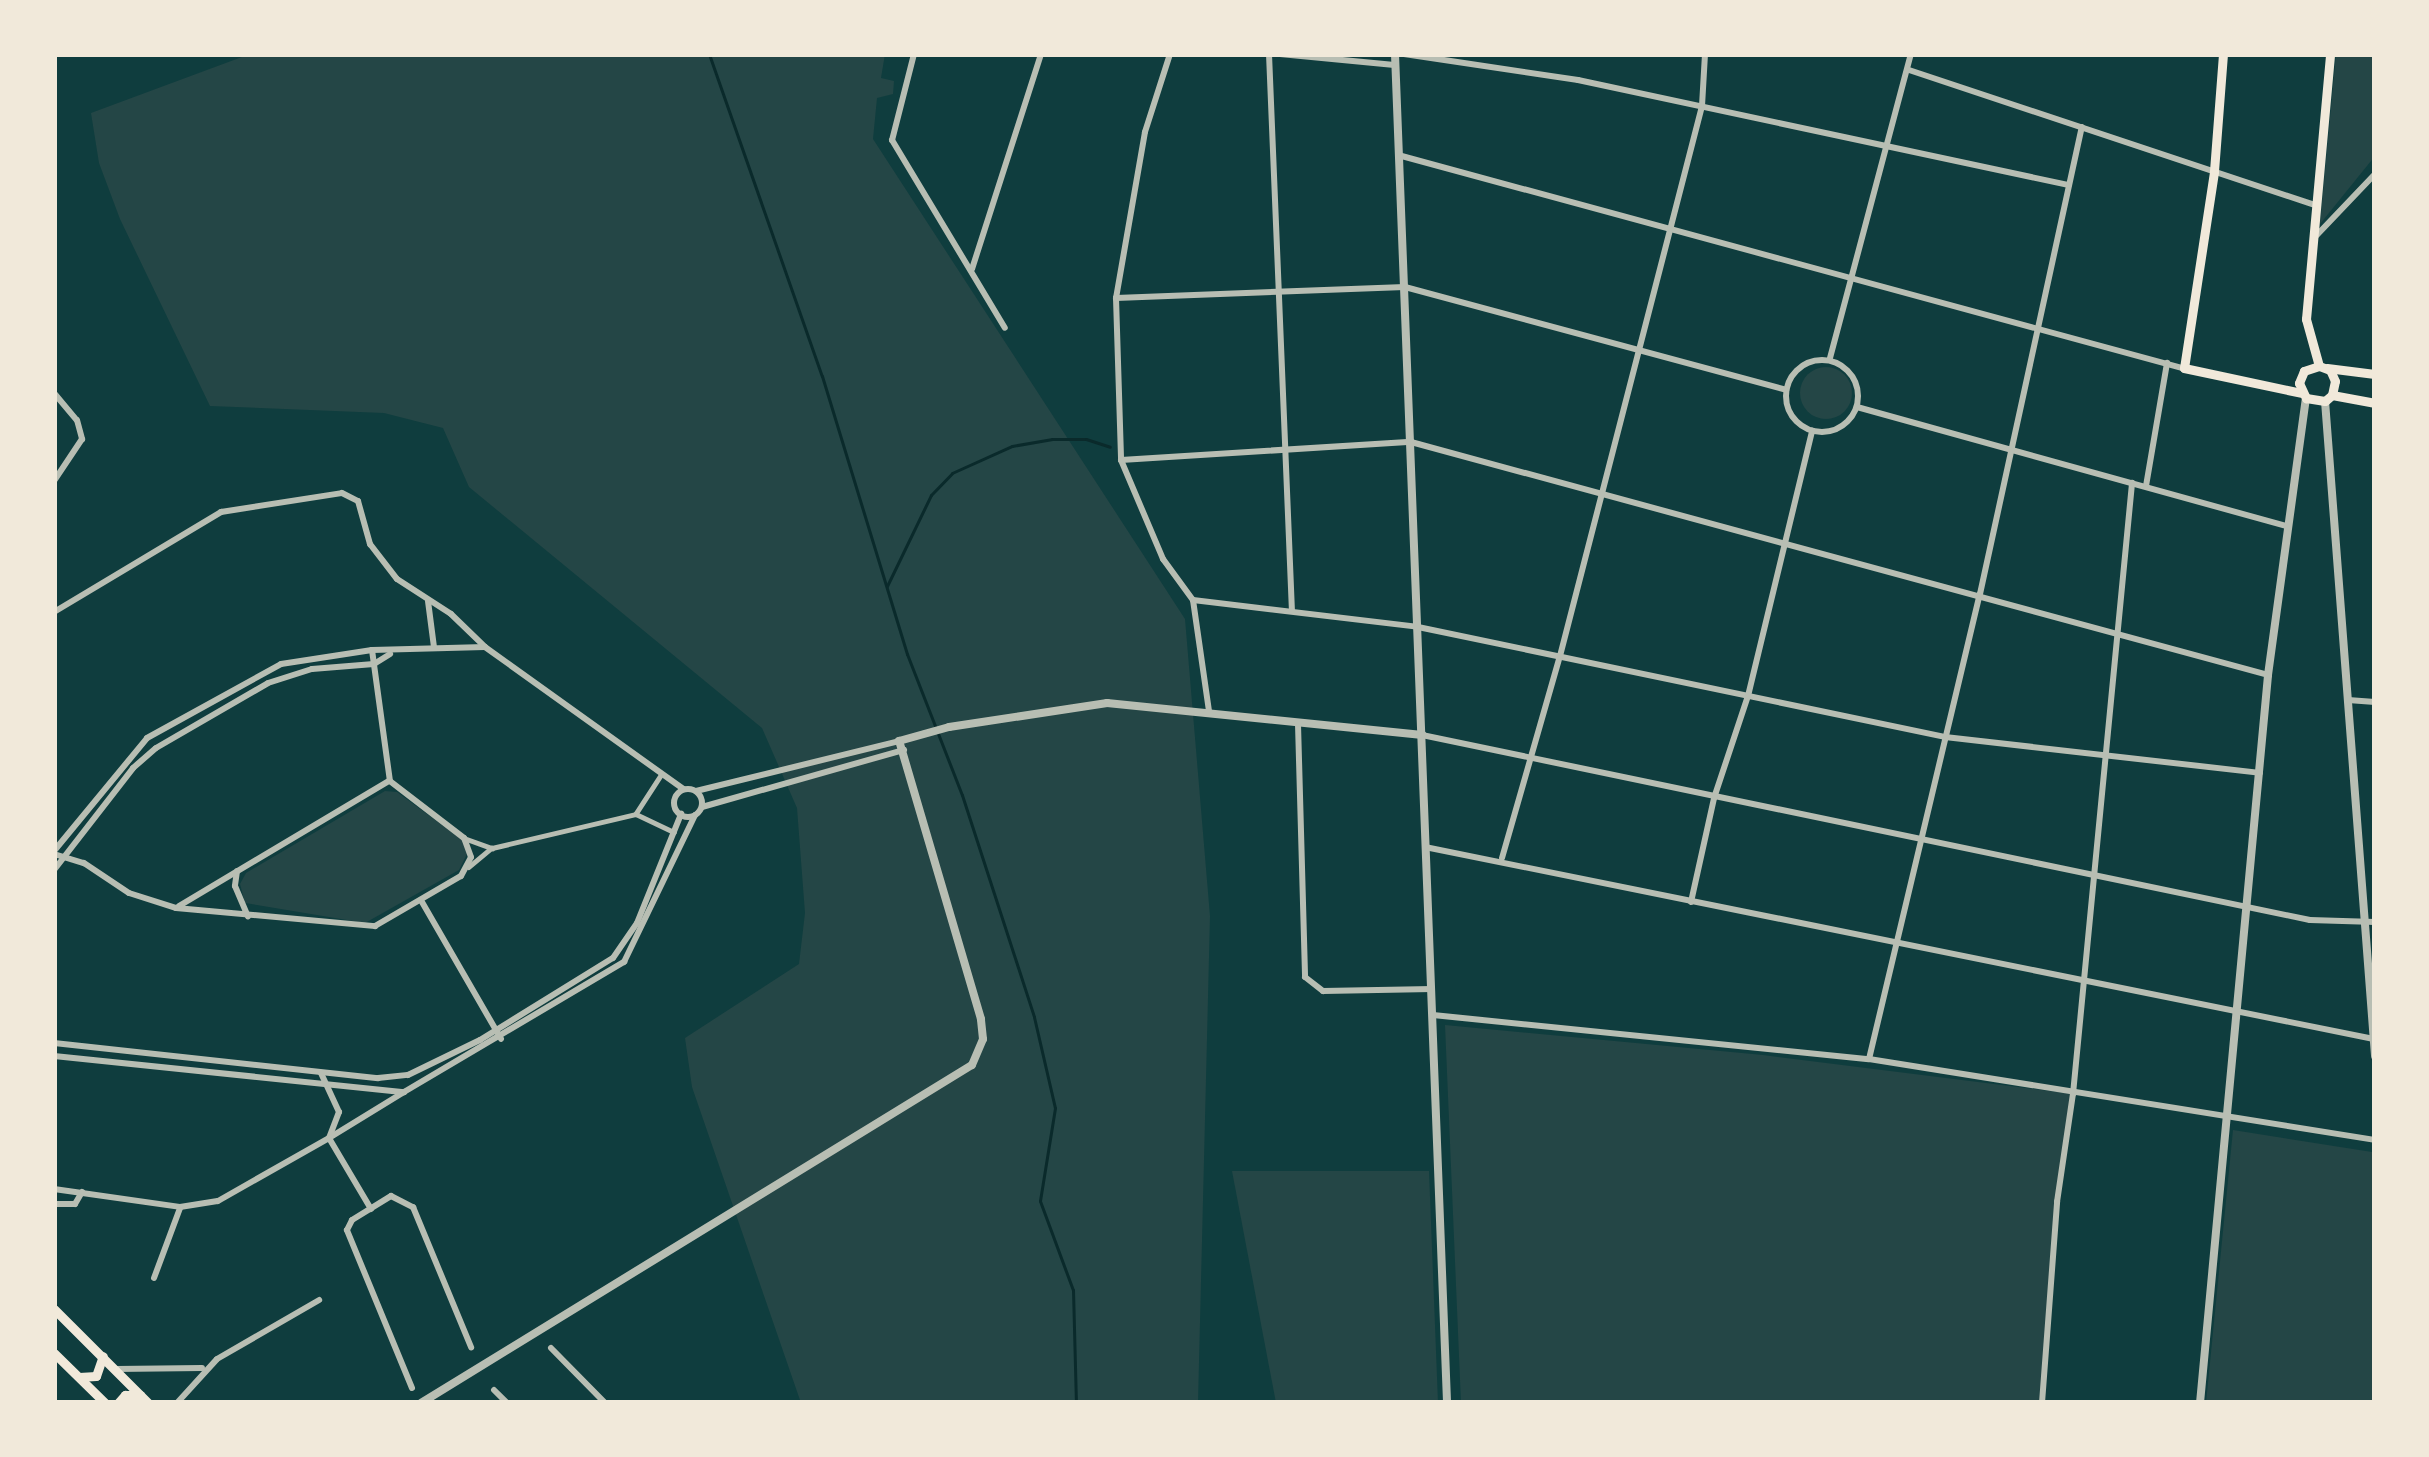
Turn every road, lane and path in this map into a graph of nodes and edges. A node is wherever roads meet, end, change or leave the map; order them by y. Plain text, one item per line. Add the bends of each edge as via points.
1 (914, 54) edge
2 (1041, 54) edge
3 (1170, 54) edge
4 (1269, 54) edge
5 (1280, 54) edge
6 (1399, 54) edge
7 (1706, 54) edge
8 (1912, 54) edge
9 (2223, 54) edge
10 (2330, 54) edge
11 (1394, 65) junction
12 (1910, 70) junction
13 (1702, 106) junction
14 (2082, 127) junction
15 (1891, 146) junction
16 (1398, 154) junction
17 (2214, 172) junction
18 (2375, 174) edge
19 (2068, 185) junction
20 (2316, 206) junction
21 (1670, 226) junction
22 (2312, 240) junction
23 (972, 269) junction
24 (1853, 276) junction
25 (1405, 287) junction
26 (1278, 293) junction
27 (1116, 298) junction
28 (1005, 328) dead end
29 (2039, 329) junction
30 (1636, 346) junction
31 (1830, 358) junction
32 (2167, 363) junction
33 (2322, 367) junction
34 (2184, 368) junction
35 (2375, 374) edge
36 (1786, 390) junction
37 (54, 393) edge
38 (2304, 396) junction
39 (2328, 398) junction
40 (2375, 403) edge
41 (1857, 407) junction
42 (1812, 431) junction
43 (1411, 442) junction
44 (2013, 448) junction
45 (1286, 453) junction
46 (1121, 460) junction
47 (54, 481) edge
48 (2132, 483) junction
49 (2146, 486) junction
50 (1601, 492) junction
51 (2288, 526) junction
52 (1786, 541) junction
53 (1980, 594) junction
54 (1193, 600) junction
55 (428, 601) junction
56 (1292, 611) junction
57 (54, 612) edge
58 (1418, 627) junction
59 (2119, 635) junction
60 (434, 647) junction
61 (485, 647) junction
62 (372, 650) junction
63 (393, 652) junction
64 (1560, 656) junction
65 (374, 664) junction
66 (2268, 675) junction
67 (1748, 696) junction
68 (2348, 700) junction
69 (2375, 702) edge
70 (1209, 711) junction
71 (1298, 720) junction
72 (1422, 735) junction
73 (1945, 737) junction
74 (904, 744) junction
75 (2106, 757) junction
76 (1533, 758) junction
77 (2262, 773) junction
78 (662, 774) junction
79 (390, 781) junction
80 (683, 789) junction
81 (696, 791) junction
82 (1714, 798) junction
83 (702, 807) junction
84 (636, 814) junction
85 (681, 814) junction
86 (695, 815) junction
87 (674, 832) junction
88 (464, 838) junction
89 (1920, 838) junction
90 (1425, 847) junction
91 (492, 848) junction
92 (54, 853) edge
93 (64, 858) junction
94 (1502, 859) junction
95 (470, 867) junction
96 (54, 870) edge
97 (237, 871) junction
98 (2092, 877) junction
99 (421, 901) junction
100 (1691, 902) junction
101 (2250, 905) junction
102 (176, 908) junction
103 (248, 916) junction
104 (2370, 923) edge
105 (1895, 941) junction
106 (2084, 980) junction
107 (1432, 989) junction
108 (2240, 1012) junction
109 (1432, 1015) junction
110 (496, 1030) junction
111 (501, 1039) junction
112 (2374, 1039) edge
113 (54, 1043) edge
114 (2375, 1055) edge
115 (54, 1056) edge
116 (1869, 1059) junction
117 (321, 1072) junction
118 (330, 1086) junction
119 (404, 1092) junction
120 (2073, 1094) junction
121 (2230, 1117) junction
122 (329, 1138) junction
123 (2375, 1140) edge
124 (54, 1190) edge
125 (82, 1192) junction
126 (54, 1204) edge
127 (181, 1208) junction
128 (371, 1209) junction
129 (154, 1277) dead end
130 (319, 1300) dead end
131 (54, 1309) edge
132 (471, 1347) dead end
133 (551, 1348) dead end
134 (54, 1353) edge
135 (103, 1356) junction
136 (205, 1368) junction
137 (116, 1369) junction
138 (79, 1377) junction
139 (412, 1388) dead end
140 (494, 1390) dead end
141 (144, 1399) edge
142 (105, 1403) edge
143 (118, 1403) edge
144 (177, 1403) edge
145 (421, 1403) edge
146 (507, 1403) edge
147 (605, 1403) edge
148 (1447, 1403) edge
149 (2042, 1403) edge
150 (2200, 1403) edge

1 - 23 street via 892,140
2 - 23 street
3 - 27 street via 1145,132
4 - 26 street
5 - 11 street
6 - 11 street
6 - 13 street
7 - 13 street
8 - 12 street
9 - 17 main road
10 - 20 main road
11 - 16 street
12 - 14 street
12 - 15 street
13 - 15 street
13 - 21 street
14 - 17 street
14 - 19 street
15 - 19 street
15 - 24 street
16 - 21 street
16 - 25 street
17 - 20 street
17 - 34 main road
18 - 22 street
19 - 29 street
20 - 22 main road
21 - 24 street
21 - 30 street
22 - 33 main road via 2306,319
23 - 28 street
24 - 29 street
24 - 31 street
25 - 26 street
25 - 30 street
25 - 43 street
26 - 27 street
26 - 45 street
27 - 46 street
29 - 32 street
29 - 44 street
30 - 36 street
30 - 50 street
31 - 36 street via 1804,364
31 - 41 street via 1851,375
32 - 34 street
32 - 49 street
33 - 35 main road
33 - 38 main road via 2301,376
33 - 39 main road via 2336,381
34 - 38 main road
36 - 42 street via 1791,415
37 - 47 street via 82,429 79,449
38 - 39 main road
38 - 51 street
39 - 40 main road
39 - 68 street
41 - 42 street via 1844,425
41 - 44 street
42 - 52 street
43 - 45 street
43 - 50 street
43 - 58 street
44 - 48 street
44 - 53 street
45 - 46 street
45 - 56 street
46 - 54 street via 1163,559
48 - 49 street
48 - 59 street
49 - 51 street
50 - 52 street
50 - 64 street
51 - 66 street
52 - 53 street
52 - 67 street
53 - 59 street
53 - 73 street
54 - 56 street
54 - 70 street
55 - 57 street via 380,560 362,510 342,493 221,512
55 - 60 street
55 - 61 street
56 - 58 street
58 - 64 street
58 - 72 street
59 - 66 street
59 - 75 street
60 - 61 street
60 - 63 street
61 - 78 street
62 - 63 street
62 - 65 street
62 - 92 street via 281,664 147,737
63 - 65 street
64 - 67 street
64 - 76 street
65 - 79 street
65 - 93 street via 268,682 155,748
66 - 77 street
67 - 73 street
67 - 82 street
68 - 69 street
68 - 104 street
70 - 71 street
70 - 74 street via 1067,705
71 - 72 street
71 - 107 street via 1304,970 1316,989
72 - 76 street
72 - 90 street
73 - 75 street
73 - 89 street
74 - 81 street
74 - 83 street
74 - 145 street via 981,1019 973,1065
75 - 77 street
75 - 98 street
76 - 82 street
76 - 94 street
77 - 101 street
78 - 80 street
78 - 84 street
79 - 88 street
79 - 97 street
80 - 81 street
80 - 85 street via 674,802
81 - 83 street
82 - 89 street
82 - 100 street
83 - 86 street
84 - 87 street
84 - 91 street
85 - 86 street
85 - 87 street
86 - 111 street via 624,962
87 - 110 street via 637,923 613,958
88 - 91 street
88 - 95 street
89 - 98 street
89 - 105 street
90 - 94 street
90 - 107 street
91 - 95 street
92 - 93 street
93 - 96 street
93 - 102 street
94 - 100 street
95 - 99 street
97 - 102 street
97 - 103 street
98 - 101 street
98 - 106 street
99 - 103 street via 356,928
99 - 110 street
100 - 105 street
101 - 104 street
101 - 108 street
102 - 103 street
104 - 112 street
105 - 106 street
105 - 116 street
106 - 108 street
106 - 120 street
107 - 109 street
108 - 112 street
108 - 121 street
109 - 116 street
109 - 148 street
110 - 111 street
110 - 117 street via 399,1078
111 - 119 street
112 - 114 street
113 - 117 street
115 - 118 street
116 - 120 street
117 - 118 street
118 - 119 street
118 - 122 street via 339,1119
119 - 122 street
120 - 121 street
120 - 149 street
121 - 123 street
121 - 150 street
122 - 127 street via 218,1201
122 - 128 street
124 - 125 street
125 - 126 street via 75,1204
125 - 127 street
127 - 129 street
128 - 132 street via 391,1196 413,1207
128 - 139 street via 347,1230
130 - 136 street
131 - 135 main road
133 - 147 street
134 - 138 main road
135 - 137 main road
135 - 138 main road via 96,1376
136 - 137 street
136 - 144 street
137 - 141 main road
138 - 142 main road
140 - 146 street
141 - 143 main road via 124,1395

